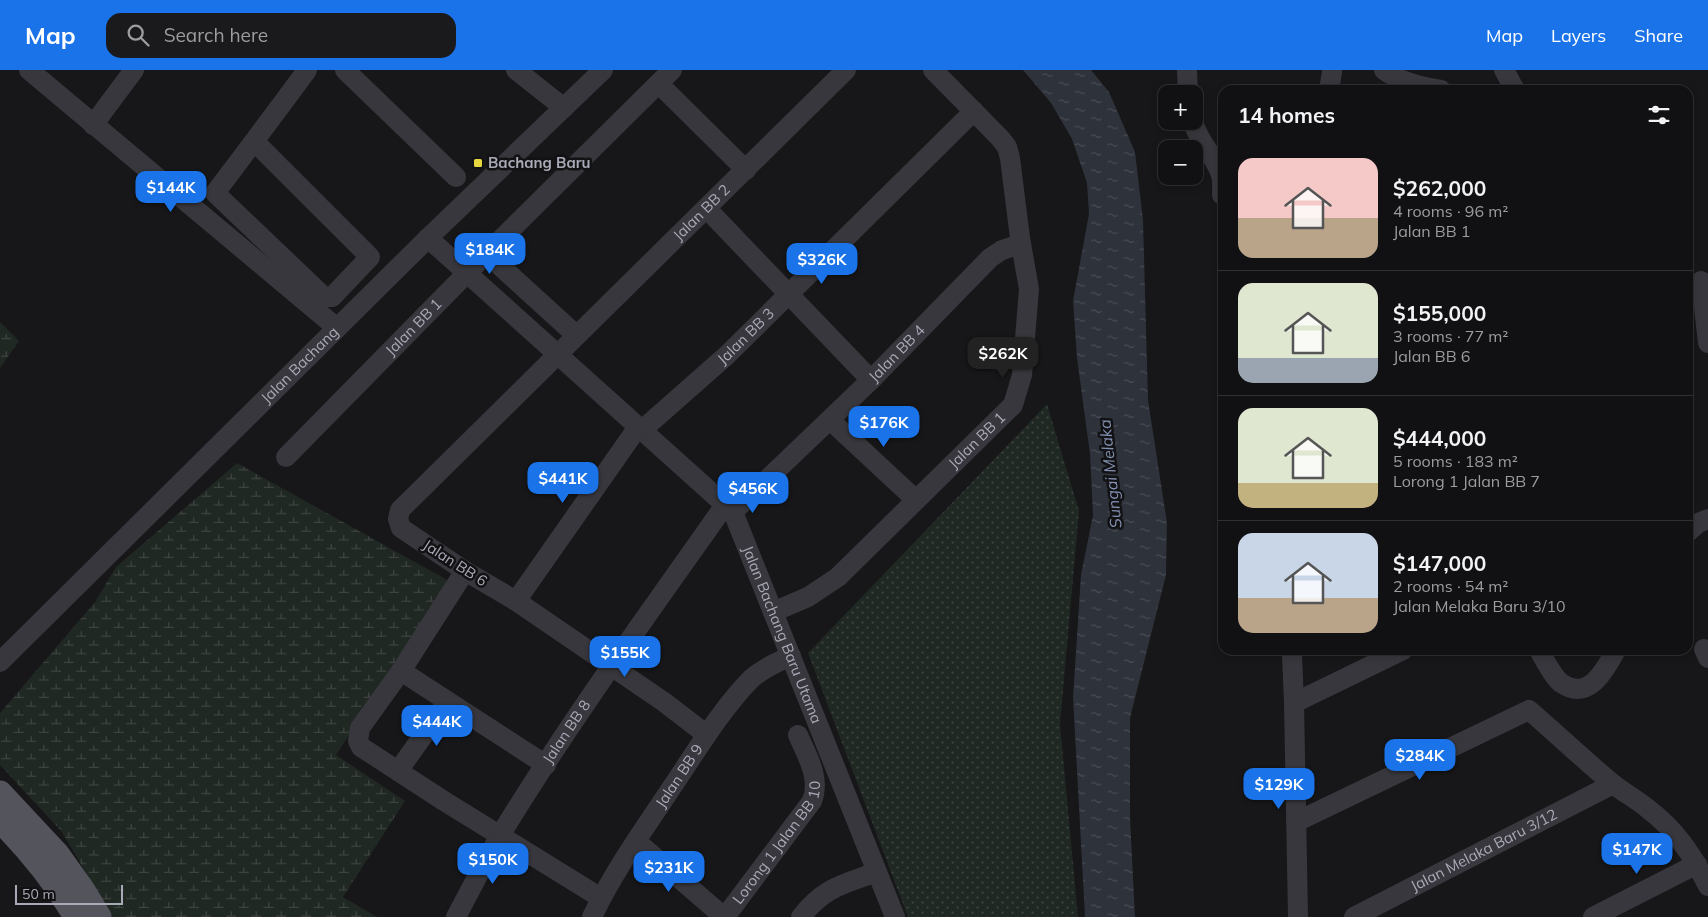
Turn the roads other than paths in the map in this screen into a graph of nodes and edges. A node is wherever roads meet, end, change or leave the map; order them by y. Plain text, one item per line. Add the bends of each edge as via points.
1 (29, 70) edge
2 (134, 70) edge
3 (307, 70) edge
4 (345, 70) edge
5 (602, 70) edge
6 (846, 70) edge
7 (933, 70) edge
8 (1187, 70) edge
9 (1384, 70) edge
10 (1504, 70) edge
11 (526, 73) edge
12 (665, 77) edge
13 (1188, 85) edge
14 (1416, 85) edge
15 (1512, 85) edge
16 (564, 108) junction
17 (974, 112) junction
18 (93, 125) junction
19 (1195, 130) edge
20 (254, 141) junction
21 (1218, 169) edge
22 (746, 170) junction
23 (456, 177) dead end
24 (707, 209) junction
25 (428, 238) junction
26 (1021, 244) junction
27 (487, 254) junction
28 (467, 273) junction
29 (1699, 282) edge
30 (789, 294) junction
31 (337, 328) junction
32 (576, 335) junction
33 (1708, 344) edge
34 (557, 354) junction
35 (871, 380) junction
36 (830, 420) junction
37 (640, 428) junction
38 (286, 457) dead end
39 (916, 500) junction
40 (729, 508) junction
41 (1708, 519) edge
42 (1693, 527) edge
43 (465, 571) junction
44 (516, 600) junction
45 (773, 612) junction
46 (1292, 655) dead end
47 (1393, 655) edge
48 (1542, 655) edge
49 (1613, 655) edge
50 (790, 656) junction
51 (0, 662) edge
52 (612, 666) junction
53 (401, 672) junction
54 (447, 702) junction
55 (1294, 703) junction
56 (707, 735) junction
57 (798, 735) dead end
58 (546, 765) junction
59 (398, 771) junction
60 (1613, 784) junction
61 (0, 793) edge
62 (1296, 822) junction
63 (5, 827) edge
64 (500, 836) junction
65 (636, 841) junction
66 (1697, 864) junction
67 (877, 872) junction
68 (1708, 886) edge
69 (601, 898) junction
70 (76, 917) edge
71 (99, 917) edge
72 (456, 917) edge
73 (592, 917) edge
74 (725, 917) edge
75 (801, 917) edge
76 (896, 917) edge
77 (1298, 917) edge
78 (1354, 917) edge
79 (1593, 917) edge

1 - 18 street
2 - 18 street
3 - 20 street
4 - 23 street
5 - 16 street, Jalan Bachang
6 - 22 street, Jalan BB 2
7 - 17 street, Jalan BB 1
8 - 13 street
9 - 14 street
10 - 15 street
11 - 16 street
12 - 22 street
12 - 27 street, Jalan BB 1
16 - 25 street, Jalan Bachang
17 - 26 street, Jalan BB 1 via 1007,147
17 - 30 street, Jalan BB 3
18 - 31 street
19 - 21 street
20 - 20 street via 370,257 332,297 325,297 215,193
22 - 24 street, Jalan BB 2
24 - 30 street
24 - 32 street, Jalan BB 2
25 - 28 street, Jalan Bachang Baru Utama
25 - 31 street, Jalan Bachang
26 - 35 street, Jalan BB 4 via 990,258
26 - 39 street, Jalan BB 1 via 1028,290 1022,375 1013,405
27 - 28 street, Jalan BB 1
27 - 32 street
28 - 34 street, Jalan Bachang Baru Utama
28 - 38 street, Jalan BB 1
29 - 33 street
30 - 35 street
30 - 37 street, Jalan BB 3 via 727,355
31 - 51 street, Jalan Bachang
32 - 34 street, Jalan BB 2
34 - 37 street, Jalan Bachang Baru Utama
34 - 43 street, Jalan BB 6 via 400,510 401,528
35 - 36 street, Jalan BB 4
36 - 39 street
36 - 40 street, Jalan BB 4
37 - 40 street, Jalan Bachang Baru Utama
37 - 44 street, Jalan BB 3
39 - 45 street, Jalan BB 1 via 838,577 808,598
40 - 45 street, Jalan Bachang Baru Utama
40 - 52 street, Jalan BB 8
41 - 42 street
43 - 44 street, Jalan BB 6
43 - 53 street
44 - 52 street, Jalan BB 6
45 - 50 street, Jalan Bachang Baru Utama
46 - 55 street
47 - 55 street
48 - 49 street via 1560,682 1572,688 1584,688 1594,683
50 - 56 street, Jalan BB 9 via 753,678
50 - 67 street, Jalan Bachang Baru Utama
52 - 56 street, Jalan BB 6
52 - 58 street, Jalan BB 8
53 - 54 street
53 - 59 street via 358,735 361,747
54 - 58 street
54 - 59 street
55 - 62 street
56 - 65 street, Jalan BB 9
57 - 74 street, Lorong 1 Jalan BB 10 via 815,777 816,791
58 - 64 street, Jalan BB 8
59 - 64 street
60 - 62 street via 1529,710
60 - 66 street via 1666,824
60 - 78 street, Jalan Melaka Baru 3/12
61 - 71 main road via 56,854
62 - 77 street
63 - 70 main road via 34,855
64 - 69 street
64 - 72 street, Jalan BB 8
65 - 69 street, Jalan BB 9
65 - 74 street
66 - 68 street
66 - 79 street
67 - 75 street via 832,889 812,903
67 - 76 street, Jalan Bachang Baru Utama
69 - 73 street, Jalan BB 9

